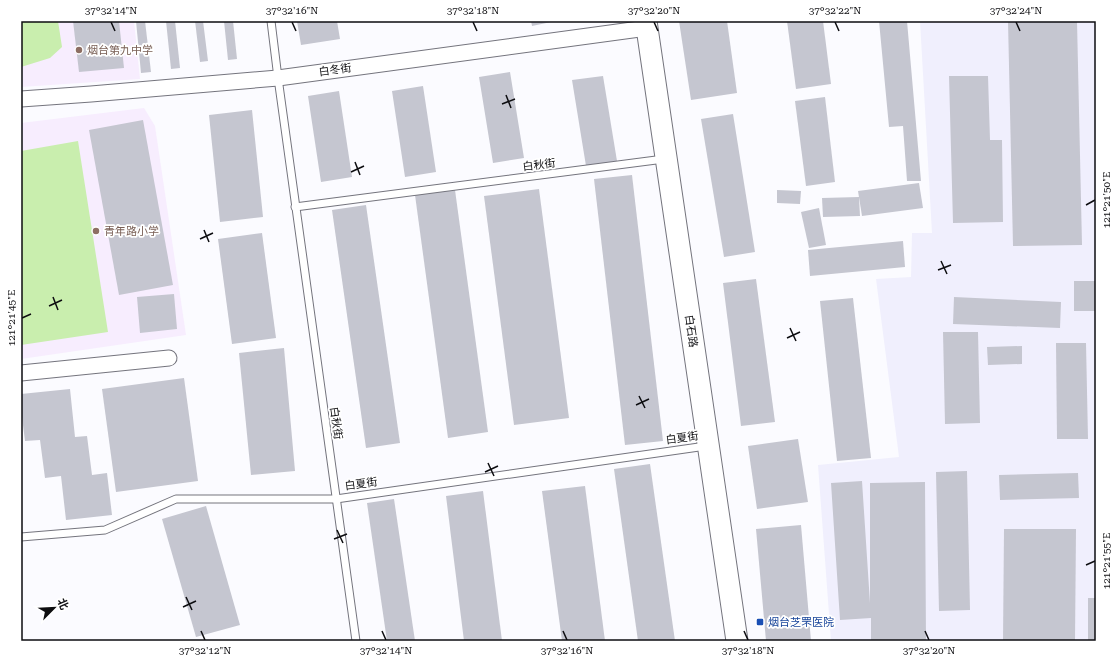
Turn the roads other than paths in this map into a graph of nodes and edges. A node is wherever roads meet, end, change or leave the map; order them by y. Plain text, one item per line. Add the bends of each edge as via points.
1 (271, 21) edge
2 (647, 24) edge
3 (278, 78) junction
4 (21, 98) edge
5 (666, 159) junction
6 (295, 207) junction
7 (169, 358) dead end
8 (21, 373) edge
9 (708, 445) junction
10 (336, 498) junction
11 (21, 536) edge
12 (356, 641) edge
13 (737, 641) edge

1 - 3 lane, 白秋街
2 - 3 street, 白冬街
2 - 5 street, 白石路
3 - 4 street, 白冬街
3 - 6 lane, 白秋街
5 - 6 lane, 白秋街
5 - 9 street, 白石路
6 - 10 lane, 白秋街
7 - 8 street
9 - 10 lane, 白夏街
9 - 13 street, 白石路
10 - 11 lane, 白夏街 via 176,499 105,530
10 - 12 lane, 白秋街

